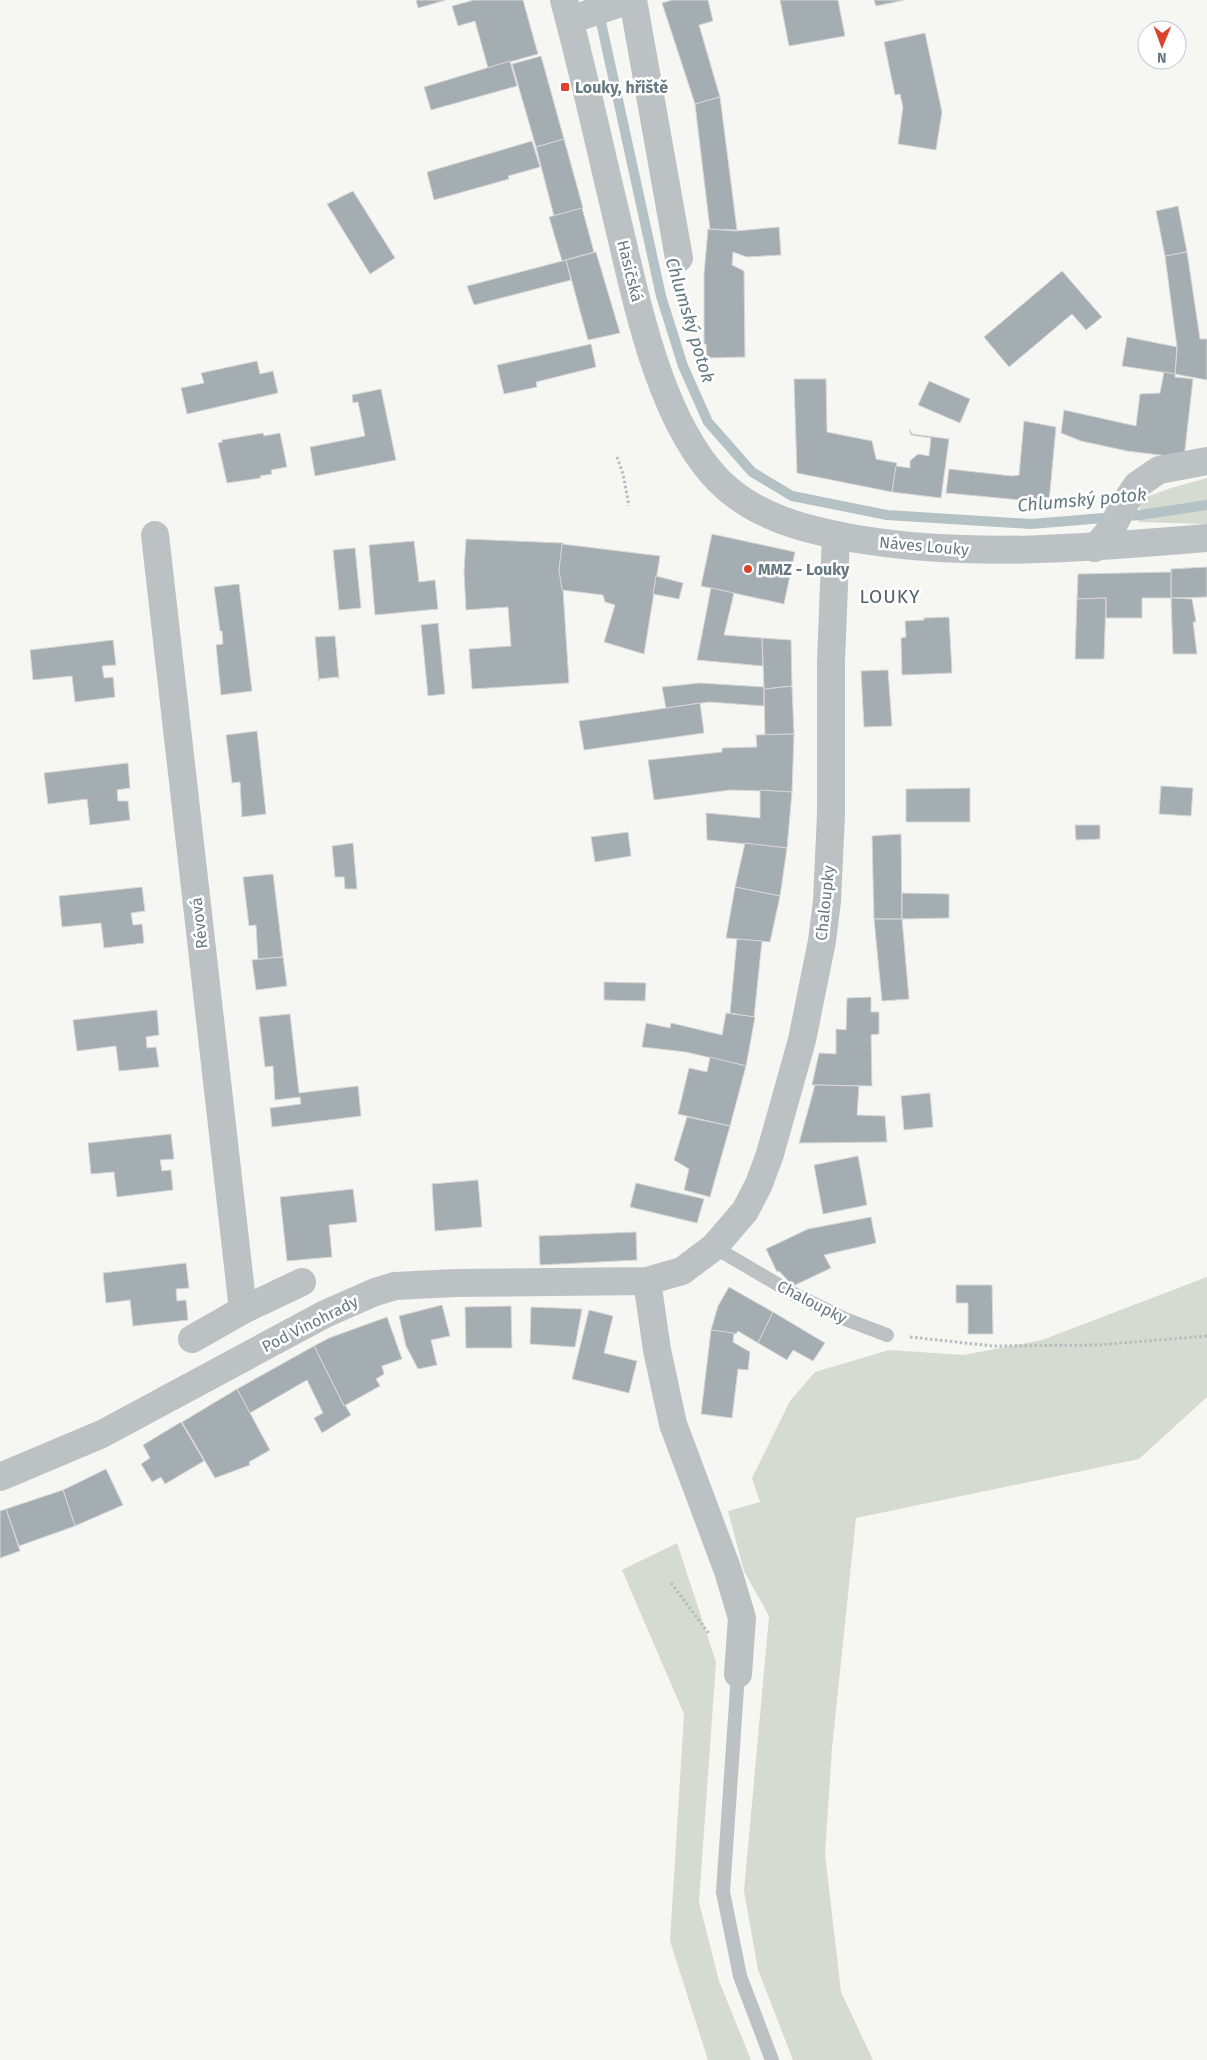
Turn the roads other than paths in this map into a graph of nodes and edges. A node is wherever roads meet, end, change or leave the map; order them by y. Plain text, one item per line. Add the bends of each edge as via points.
1 (626, 2) edge
2 (574, 11) edge
3 (679, 258) dead end
4 (1207, 461) edge
5 (758, 510) joint
6 (1110, 528) junction
7 (155, 535) dead end
8 (836, 535) junction
9 (1207, 538) edge
10 (714, 1247) junction
11 (647, 1281) junction
12 (302, 1282) dead end
13 (243, 1310) junction
14 (887, 1335) road end
15 (192, 1339) dead end
16 (0, 1477) edge
17 (738, 1674) joint
18 (772, 2060) edge

1 - 2 street
1 - 3 street
2 - 5 street, Hasičská via 630,273 661,377 692,446 718,480
4 - 6 street via 1159,470 1138,485
5 - 8 street, Náves Louky via 802,528
6 - 8 street, Náves Louky via 997,551 895,545
6 - 9 street, Náves Louky
7 - 13 street, Révová
8 - 10 street, Chaloupky via 831,661 831,814 822,940 802,1040 770,1154 745,1211
10 - 11 street, Chaloupky via 682,1271
10 - 14 lane, Chaloupky via 794,1294 844,1319
11 - 16 street, Pod Vinohrady via 455,1283 395,1286 375,1292 325,1314 102,1434
11 - 17 street via 657,1350 673,1424 728,1571 742,1618
12 - 13 street
13 - 15 street
17 - 18 lane via 724,1892 740,1976

